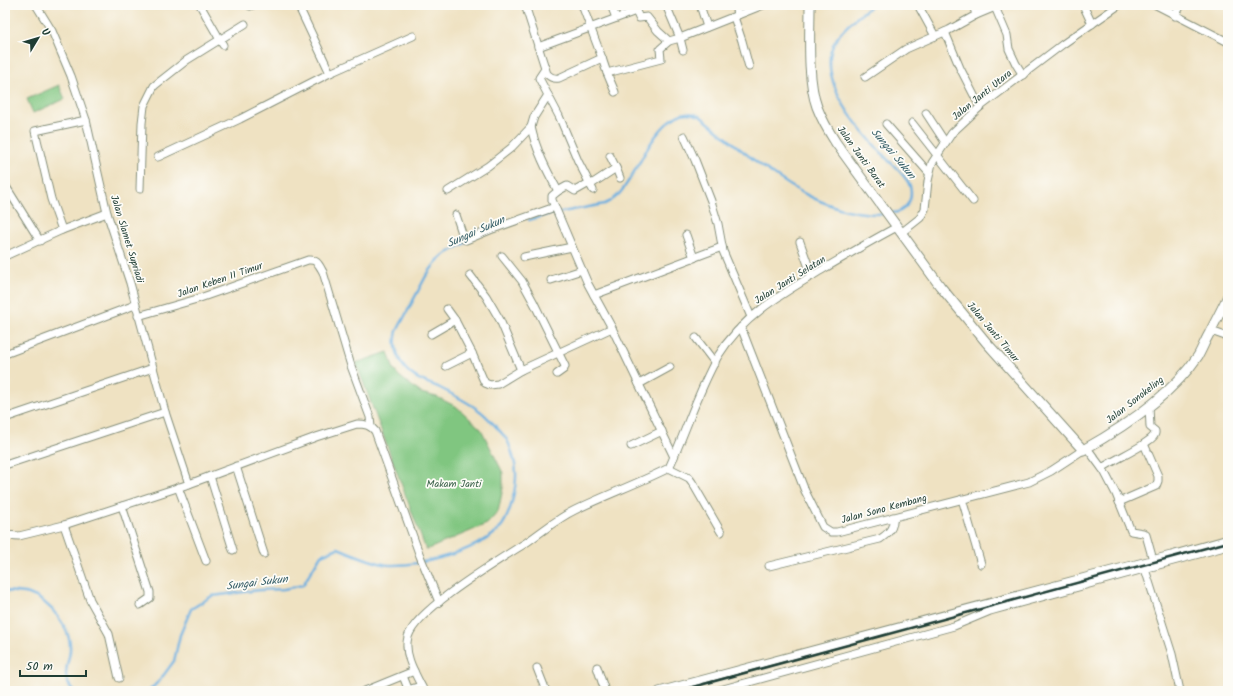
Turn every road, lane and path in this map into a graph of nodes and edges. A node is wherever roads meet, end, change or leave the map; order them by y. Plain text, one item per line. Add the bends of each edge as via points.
1 (36, 5) edge
2 (200, 5) edge
3 (298, 5) edge
4 (525, 5) edge
5 (582, 5) edge
6 (611, 5) edge
7 (666, 5) edge
8 (700, 5) edge
9 (734, 5) edge
10 (763, 5) edge
11 (810, 5) edge
12 (918, 5) edge
13 (972, 5) edge
14 (1082, 5) edge
15 (1119, 5) edge
16 (1156, 5) edge
17 (1181, 5) edge
18 (999, 6) edge
19 (976, 15) junction
20 (736, 16) junction
21 (1175, 16) junction
22 (616, 18) junction
23 (245, 24) dead end
24 (1092, 24) junction
25 (591, 27) junction
26 (708, 27) junction
27 (945, 32) junction
28 (413, 36) dead end
29 (935, 36) junction
30 (680, 38) junction
31 (669, 41) junction
32 (221, 42) junction
33 (1228, 42) edge
34 (538, 47) junction
35 (683, 50) dead end
36 (602, 58) junction
37 (749, 67) dead end
38 (545, 69) junction
39 (330, 73) junction
40 (607, 73) junction
41 (1023, 75) junction
42 (865, 77) dead end
43 (615, 92) dead end
44 (548, 95) junction
45 (980, 107) junction
46 (926, 113) dead end
47 (86, 120) junction
48 (912, 123) dead end
49 (886, 124) dead end
50 (531, 127) junction
51 (684, 136) dead end
52 (945, 142) junction
53 (610, 156) dead end
54 (937, 156) junction
55 (158, 157) dead end
56 (616, 168) junction
57 (929, 173) junction
58 (620, 178) dead end
59 (5, 185) edge
60 (591, 186) junction
61 (140, 189) dead end
62 (558, 191) junction
63 (448, 192) dead end
64 (973, 201) dead end
65 (555, 208) junction
66 (107, 213) junction
67 (456, 215) dead end
68 (897, 228) junction
69 (62, 230) junction
70 (686, 235) dead end
71 (40, 241) junction
72 (800, 242) dead end
73 (572, 247) junction
74 (722, 248) junction
75 (5, 256) edge
76 (502, 256) dead end
77 (524, 257) dead end
78 (694, 258) junction
79 (582, 270) junction
80 (470, 276) dead end
81 (812, 276) junction
82 (551, 280) dead end
83 (594, 295) junction
84 (1228, 297) edge
85 (135, 306) junction
86 (447, 309) dead end
87 (138, 316) junction
88 (751, 316) junction
89 (455, 320) junction
90 (741, 327) junction
91 (612, 328) junction
92 (1211, 331) junction
93 (431, 334) dead end
94 (1228, 337) edge
95 (696, 338) dead end
96 (558, 352) junction
97 (472, 353) junction
98 (5, 354) edge
99 (715, 363) junction
100 (446, 366) dead end
101 (670, 367) dead end
102 (153, 368) junction
103 (521, 370) junction
104 (557, 374) dead end
105 (639, 384) junction
106 (1149, 406) junction
107 (165, 412) junction
108 (5, 418) edge
109 (372, 427) junction
110 (662, 432) junction
111 (1144, 444) junction
112 (631, 446) dead end
113 (1085, 449) junction
114 (674, 457) junction
115 (5, 465) edge
116 (236, 466) junction
117 (669, 468) junction
118 (1102, 468) junction
119 (210, 476) junction
120 (189, 484) junction
121 (178, 487) junction
122 (962, 499) junction
123 (1119, 502) junction
124 (122, 506) junction
125 (893, 516) junction
126 (64, 525) junction
127 (721, 532) dead end
128 (5, 535) edge
129 (1228, 539) edge
130 (1228, 546) edge
131 (233, 550) dead end
132 (264, 554) dead end
133 (1153, 560) junction
134 (206, 561) dead end
135 (981, 564) dead end
136 (769, 566) dead end
137 (1145, 569) junction
138 (439, 602) junction
139 (140, 605) dead end
140 (597, 667) dead end
141 (537, 668) dead end
142 (414, 671) junction
143 (403, 676) junction
144 (119, 678) dead end
145 (422, 689) edge
146 (408, 690) edge
147 (365, 691) edge
148 (546, 691) edge
149 (605, 691) edge
150 (660, 691) edge
151 (716, 691) edge
152 (1180, 691) edge

1 - 47 street, Jalan Slamet Supriadi via 52,31
2 - 32 street
3 - 39 street
4 - 34 street
5 - 25 street
6 - 22 street
7 - 30 street
8 - 26 street
9 - 20 street
10 - 20 street
11 - 68 street, Jalan Janti Barat via 812,79 817,106 826,128
12 - 29 street
13 - 19 street
14 - 24 street
15 - 24 street, Jalan Janti Utara
16 - 21 street
17 - 21 street
18 - 19 street
18 - 41 street via 1009,49
19 - 27 street
20 - 26 street
20 - 37 street
21 - 33 street
22 - 25 street
22 - 31 street via 636,11 639,18 647,17 658,32
23 - 32 street
24 - 41 street, Jalan Janti Utara
25 - 34 street
25 - 36 street
26 - 30 street
27 - 29 street
27 - 45 street
28 - 39 street
29 - 42 street via 906,49
30 - 31 street
30 - 35 street
31 - 40 street via 660,49 661,59
32 - 61 street via 187,60 154,86 144,106
34 - 38 street
36 - 38 street via 559,78 551,78
36 - 40 street
38 - 44 street via 539,78
39 - 55 street
40 - 43 street
41 - 45 street, Jalan Janti Utara
44 - 50 street via 534,117
44 - 60 street
45 - 52 street, Jalan Janti Utara
46 - 52 street
47 - 66 street, Jalan Slamet Supriadi
47 - 69 street via 35,131 51,199
48 - 54 street
49 - 57 street
50 - 62 street via 544,164
50 - 63 street via 511,148
51 - 74 street via 711,201
52 - 54 street, Jalan Janti Utara
53 - 56 street
54 - 57 street, Jalan Janti Utara
54 - 64 street
56 - 58 street
56 - 60 street
57 - 68 street, Jalan Janti Utara via 924,209 920,218
59 - 71 street
60 - 62 street via 575,191 567,186
62 - 65 street via 552,196
65 - 67 street via 466,240
65 - 73 street
66 - 69 street
66 - 85 street, Jalan Slamet Supriadi
68 - 81 street, Jalan Janti Selatan
68 - 113 street, Jalan Janti Timur via 986,342
69 - 71 street
70 - 78 street
71 - 75 street
72 - 81 street
73 - 77 street
73 - 79 street
74 - 78 street
74 - 88 street
76 - 96 street via 522,281
78 - 83 street
79 - 82 street
79 - 83 street
80 - 103 street via 500,320
81 - 88 street, Jalan Janti Selatan
83 - 91 street
84 - 92 street, Jalan Sonokeling
85 - 87 street, Jalan Slamet Supriadi
85 - 98 street
86 - 89 street
87 - 102 street, Jalan Slamet Supriadi
87 - 109 street, Jalan Keben II Timur via 313,260 323,272 350,366
88 - 90 street, Jalan Janti Selatan
89 - 93 street
89 - 97 street
90 - 99 street, Jalan Janti Selatan
90 - 125 street, Jalan Sono Kembang via 804,491 824,527 831,532 837,532
91 - 96 street
91 - 105 street
92 - 94 street
92 - 106 street, Jalan Sonokeling via 1186,372
95 - 99 street
96 - 103 street
96 - 104 street via 565,368
97 - 100 street
97 - 103 street via 485,383 490,385 498,384
99 - 114 street, Jalan Janti Selatan via 702,387
101 - 105 street
102 - 107 street, Jalan Slamet Supriadi
102 - 108 street
105 - 110 street
106 - 111 street via 1150,426 1156,434
106 - 113 street, Jalan Sonokeling via 1105,438
107 - 115 street
107 - 120 street, Jalan Slamet Supriadi
109 - 116 street via 357,424
109 - 138 street
110 - 112 street
110 - 114 street
111 - 118 street
111 - 123 street via 1156,472 1156,486
113 - 118 street
113 - 122 street, Jalan Sono Kembang via 1042,477
114 - 117 street, Jalan Janti Selatan
116 - 119 street
116 - 132 street
117 - 127 street via 689,478
117 - 138 street via 565,516
118 - 123 street
119 - 120 street
119 - 131 street
120 - 121 street
121 - 124 street
121 - 134 street
122 - 125 street, Jalan Sono Kembang
122 - 135 street
123 - 133 street via 1130,531 1146,535
124 - 126 street
124 - 139 street via 150,592 150,598
125 - 136 street via 892,529 880,539
126 - 128 street via 19,536
126 - 144 street via 90,600 109,634
129 - 133 street
130 - 137 street
133 - 150 street
137 - 151 street via 990,611 954,626
137 - 152 street via 1172,654
138 - 142 street via 422,616 408,637 407,654
140 - 149 street
141 - 148 street
142 - 143 street
142 - 145 street
143 - 146 street
143 - 147 street
145 - 146 street

